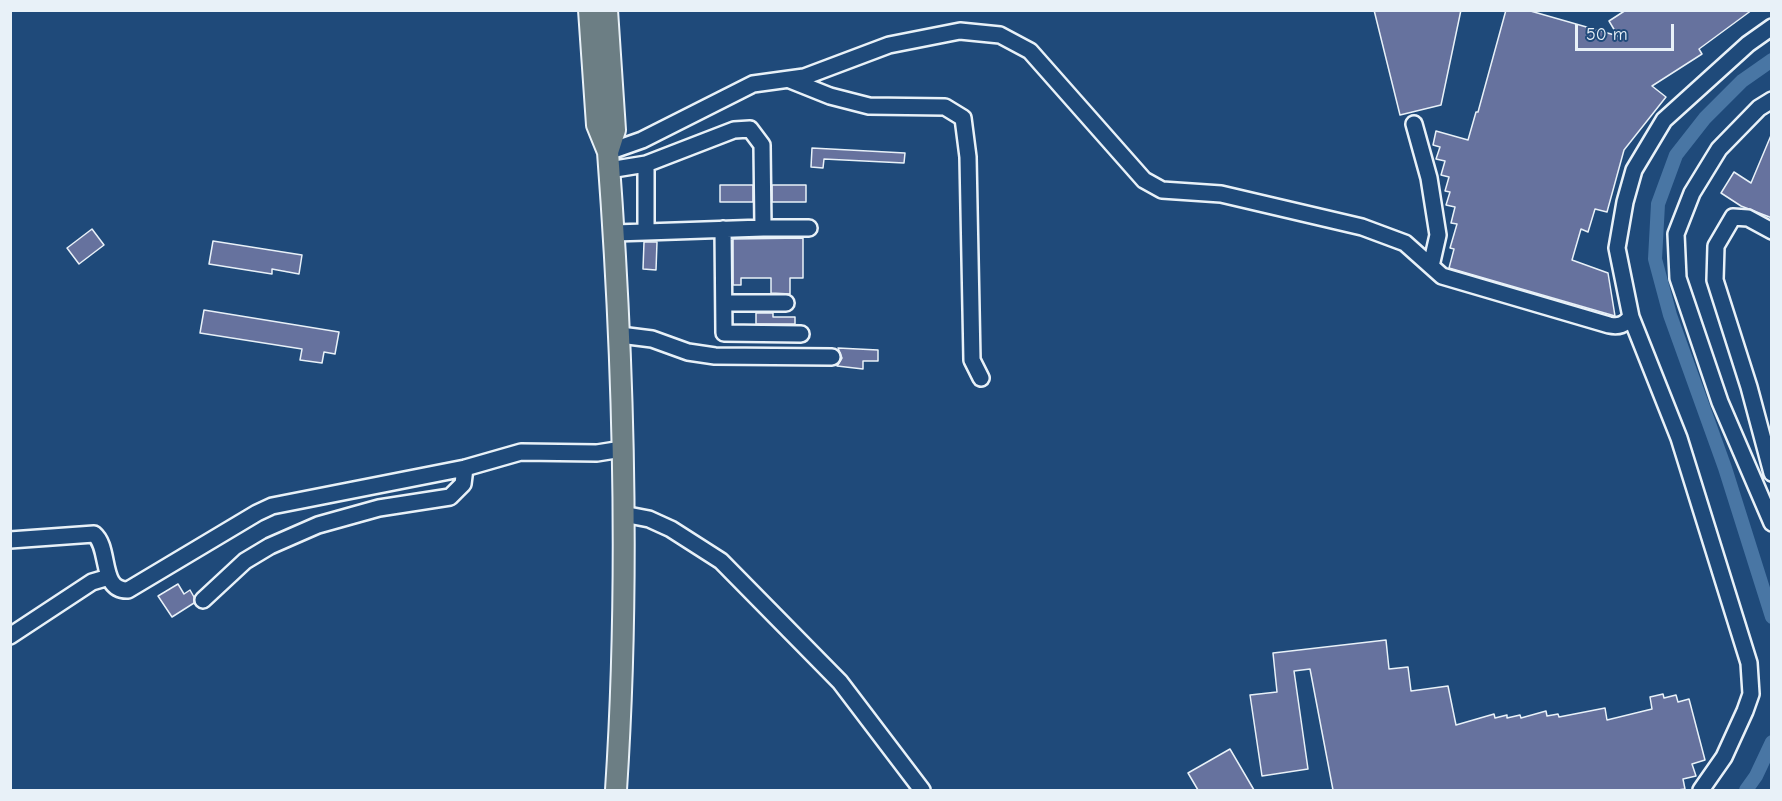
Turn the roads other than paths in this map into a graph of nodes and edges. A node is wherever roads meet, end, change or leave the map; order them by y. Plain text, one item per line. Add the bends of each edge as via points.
1 (589, 10) edge
2 (607, 10) edge
3 (1772, 27) edge
4 (790, 80) junction
5 (1772, 100) edge
6 (1414, 124) dead end
7 (608, 161) junction
8 (646, 164) junction
9 (763, 228) junction
10 (809, 228) dead end
11 (723, 229) junction
12 (1772, 231) edge
13 (645, 232) junction
14 (614, 233) junction
15 (1431, 266) junction
16 (724, 303) junction
17 (786, 303) dead end
18 (1631, 317) junction
19 (801, 334) dead end
20 (620, 335) junction
21 (832, 357) dead end
22 (981, 378) dead end
23 (622, 449) junction
24 (465, 468) junction
25 (1772, 473) edge
26 (623, 514) junction
27 (1772, 524) edge
28 (10, 540) edge
29 (109, 577) junction
30 (203, 600) dead end
31 (10, 636) edge
32 (616, 790) edge
33 (922, 790) edge
34 (1701, 790) edge

1 - 7 main road via 597,125
2 - 7 main road via 615,130
3 - 18 lane via 1664,120 1634,170 1617,248
4 - 7 lane via 753,84
4 - 15 lane via 889,45 960,31 1000,35 1030,51 1144,180 1162,190 1221,194 1362,227 1405,243
4 - 22 lane via 830,96 869,105 945,107 963,118 968,157 972,360
5 - 27 lane via 1719,149 1692,193 1676,234 1678,278 1720,402
6 - 15 lane via 1429,178 1438,235
7 - 8 lane
7 - 14 main road
8 - 9 lane via 734,130 750,129 762,145
8 - 13 lane
9 - 10 lane
9 - 11 lane
11 - 13 lane
11 - 16 lane
12 - 25 lane via 1748,218 1732,217 1716,246 1715,280
13 - 14 lane
14 - 20 main road
15 - 18 lane via 1442,276 1609,325 1617,327
16 - 17 lane
16 - 19 lane via 724,333
18 - 34 lane via 1679,438 1749,663 1751,694 1724,757
20 - 21 lane via 652,339 688,352 715,356
20 - 23 main road
23 - 24 lane via 597,453 521,452
23 - 26 main road
24 - 29 lane via 272,506 128,590 114,586
24 - 30 lane via 463,484 450,497 379,508 318,525 245,561
26 - 32 main road via 622,702
26 - 33 lane via 671,529 721,561 840,682
28 - 29 lane via 94,534 100,539
29 - 31 lane via 92,582

